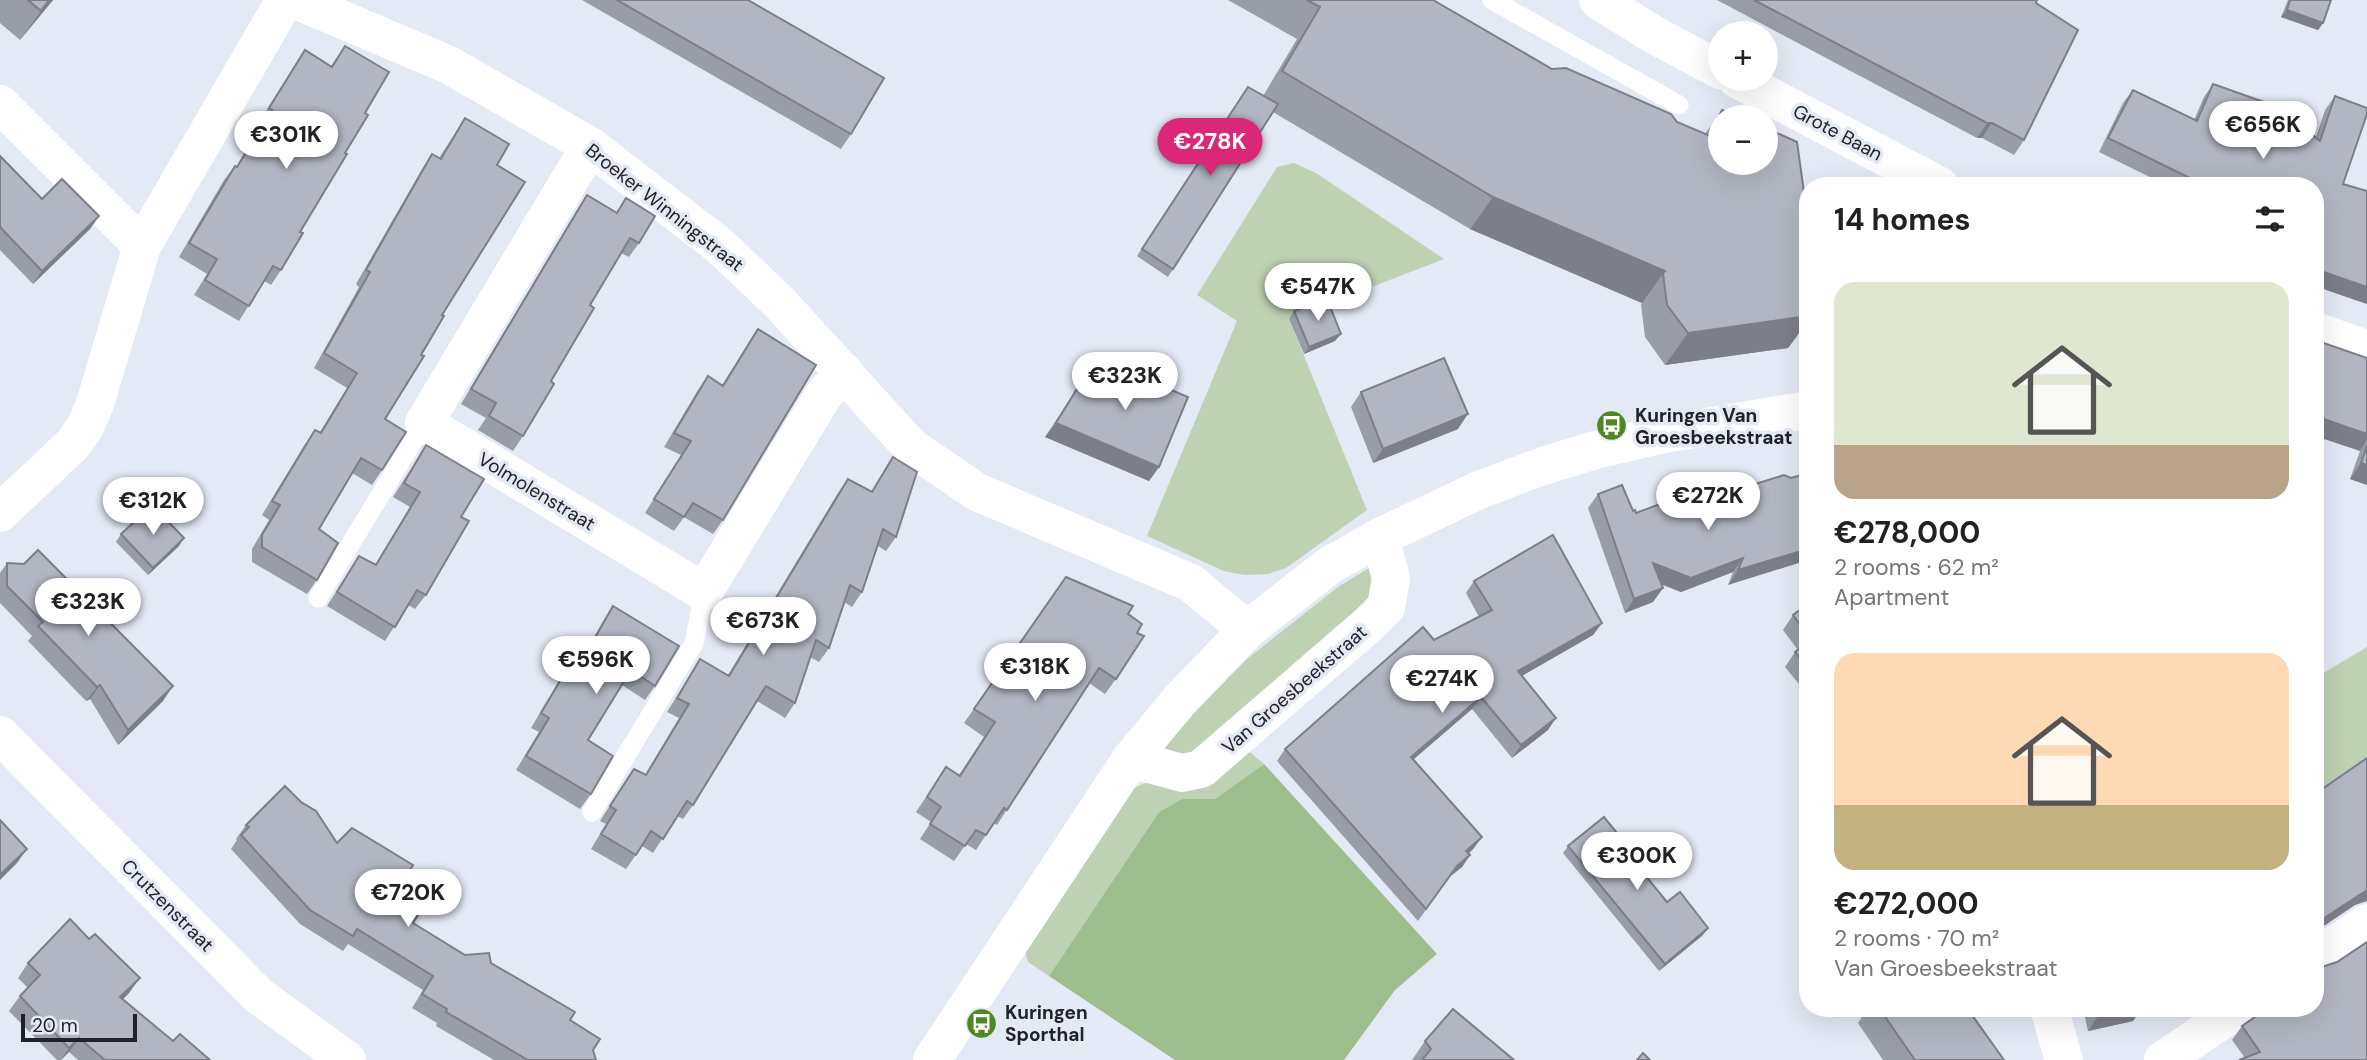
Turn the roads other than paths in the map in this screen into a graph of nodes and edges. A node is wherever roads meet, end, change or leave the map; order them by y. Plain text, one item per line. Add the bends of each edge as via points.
1 (285, 0) edge
2 (296, 0) edge
3 (1492, 0) edge
4 (1608, 4) edge
5 (1708, 64) edge
6 (1760, 91) edge
7 (0, 104) edge
8 (1679, 104) dead end
9 (590, 146) junction
10 (1923, 177) edge
11 (142, 246) junction
12 (2324, 334) edge
13 (2367, 349) edge
14 (844, 372) junction
15 (1799, 412) edge
16 (424, 423) junction
17 (0, 513) edge
18 (1380, 537) junction
19 (704, 592) junction
20 (318, 598) edge
21 (1247, 630) junction
22 (0, 735) edge
23 (1130, 759) junction
24 (592, 812) edge
25 (2367, 923) edge
26 (2324, 952) edge
27 (2052, 1017) edge
28 (2227, 1017) edge
29 (347, 1060) edge
30 (932, 1060) edge
31 (2064, 1060) edge
32 (2163, 1060) edge

1 - 11 street
2 - 9 street, Broeker Winningstraat via 449,65
3 - 8 lane
4 - 5 street
6 - 10 street, Grote Baan
7 - 11 street
9 - 14 street, Broeker Winningstraat via 720,246
9 - 16 street
11 - 17 street via 85,427 74,444
12 - 13 street
14 - 19 street via 823,396
14 - 21 street, Broeker Winningstraat via 912,447 977,492 1191,583
15 - 18 street via 1595,450 1479,490
16 - 19 street, Volmolenstraat
16 - 20 lane
18 - 21 street via 1330,565
18 - 23 street, Van Groesbeekstraat via 1391,578 1386,607 1370,623 1201,769 1182,773
19 - 24 lane via 694,643
21 - 23 street
22 - 29 street, Crutzenstraat via 259,996
23 - 30 street
25 - 26 street
27 - 31 street
28 - 32 street

